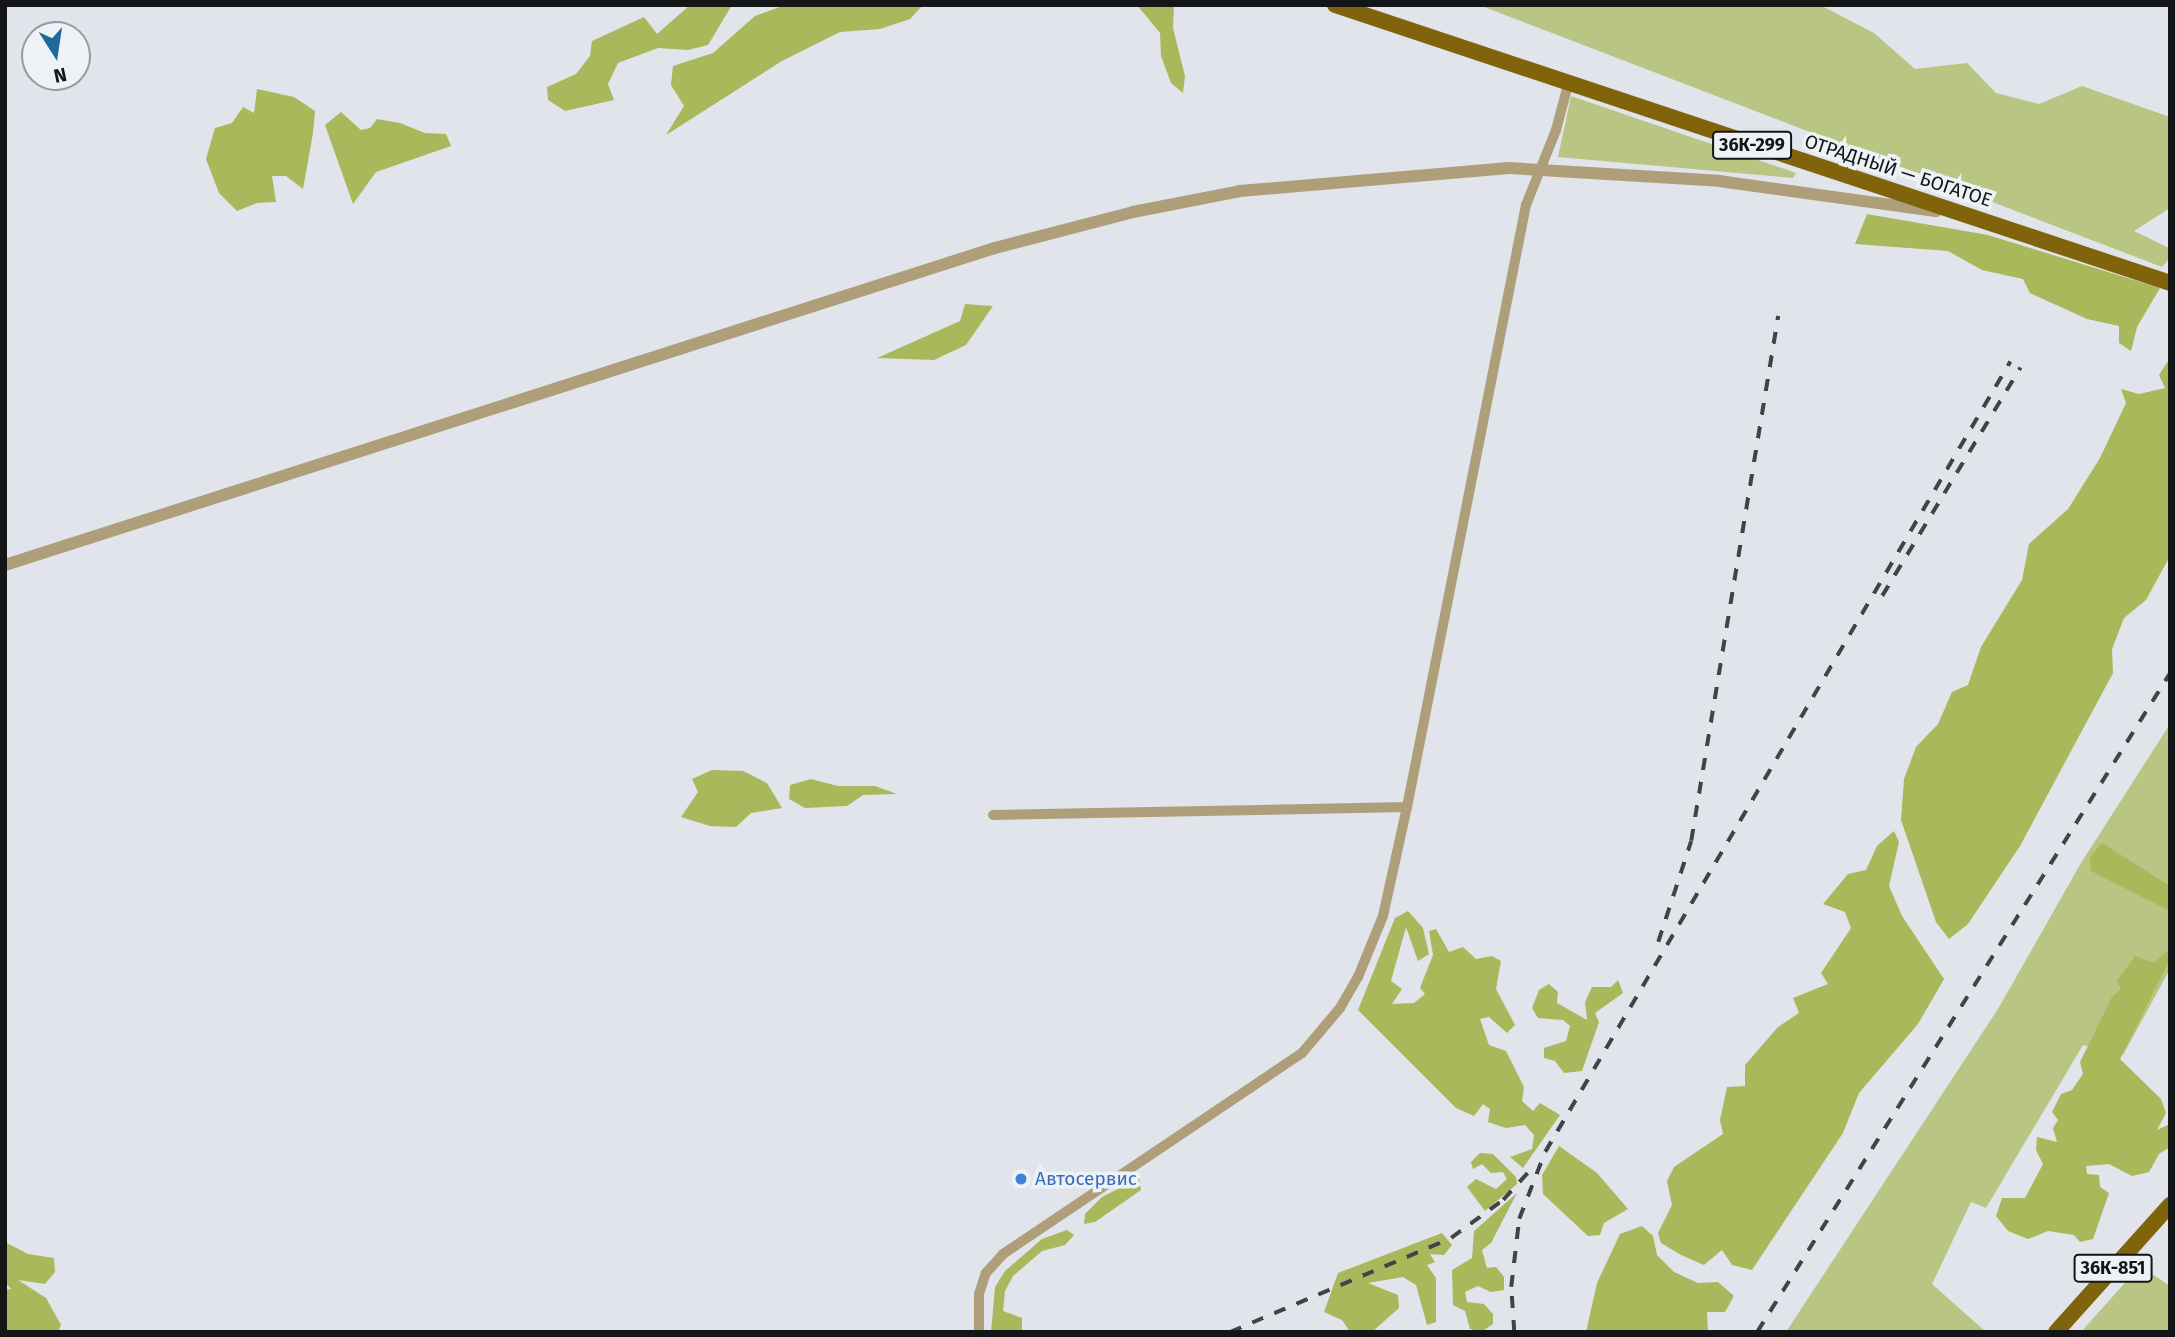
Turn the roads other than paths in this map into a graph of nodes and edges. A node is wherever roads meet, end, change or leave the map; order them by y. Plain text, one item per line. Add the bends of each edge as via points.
1 (1335, 5) edge
2 (1568, 85) junction
3 (1540, 169) junction
4 (1971, 217) junction
5 (2170, 283) edge
6 (5, 565) edge
7 (1407, 807) junction
8 (993, 815) dead end
9 (2170, 1205) edge
10 (978, 1332) edge
11 (2056, 1332) edge

1 - 2 main road, ОТРАДНЫЙ — БОГАТОЕ / 36К-299
2 - 3 street
2 - 4 main road, ОТРАДНЫЙ — БОГАТОЕ / 36К-299
3 - 4 street via 1731,183
3 - 6 street via 1440,171 1240,191 1067,228
3 - 7 street via 1526,205 1506,293
4 - 5 main road, ОТРАДНЫЙ — БОГАТОЕ / 36К-299
7 - 8 street
7 - 10 street via 1372,946 1340,1009 1320,1036 1276,1073 1003,1254 983,1283
9 - 11 main road, 36К-851

